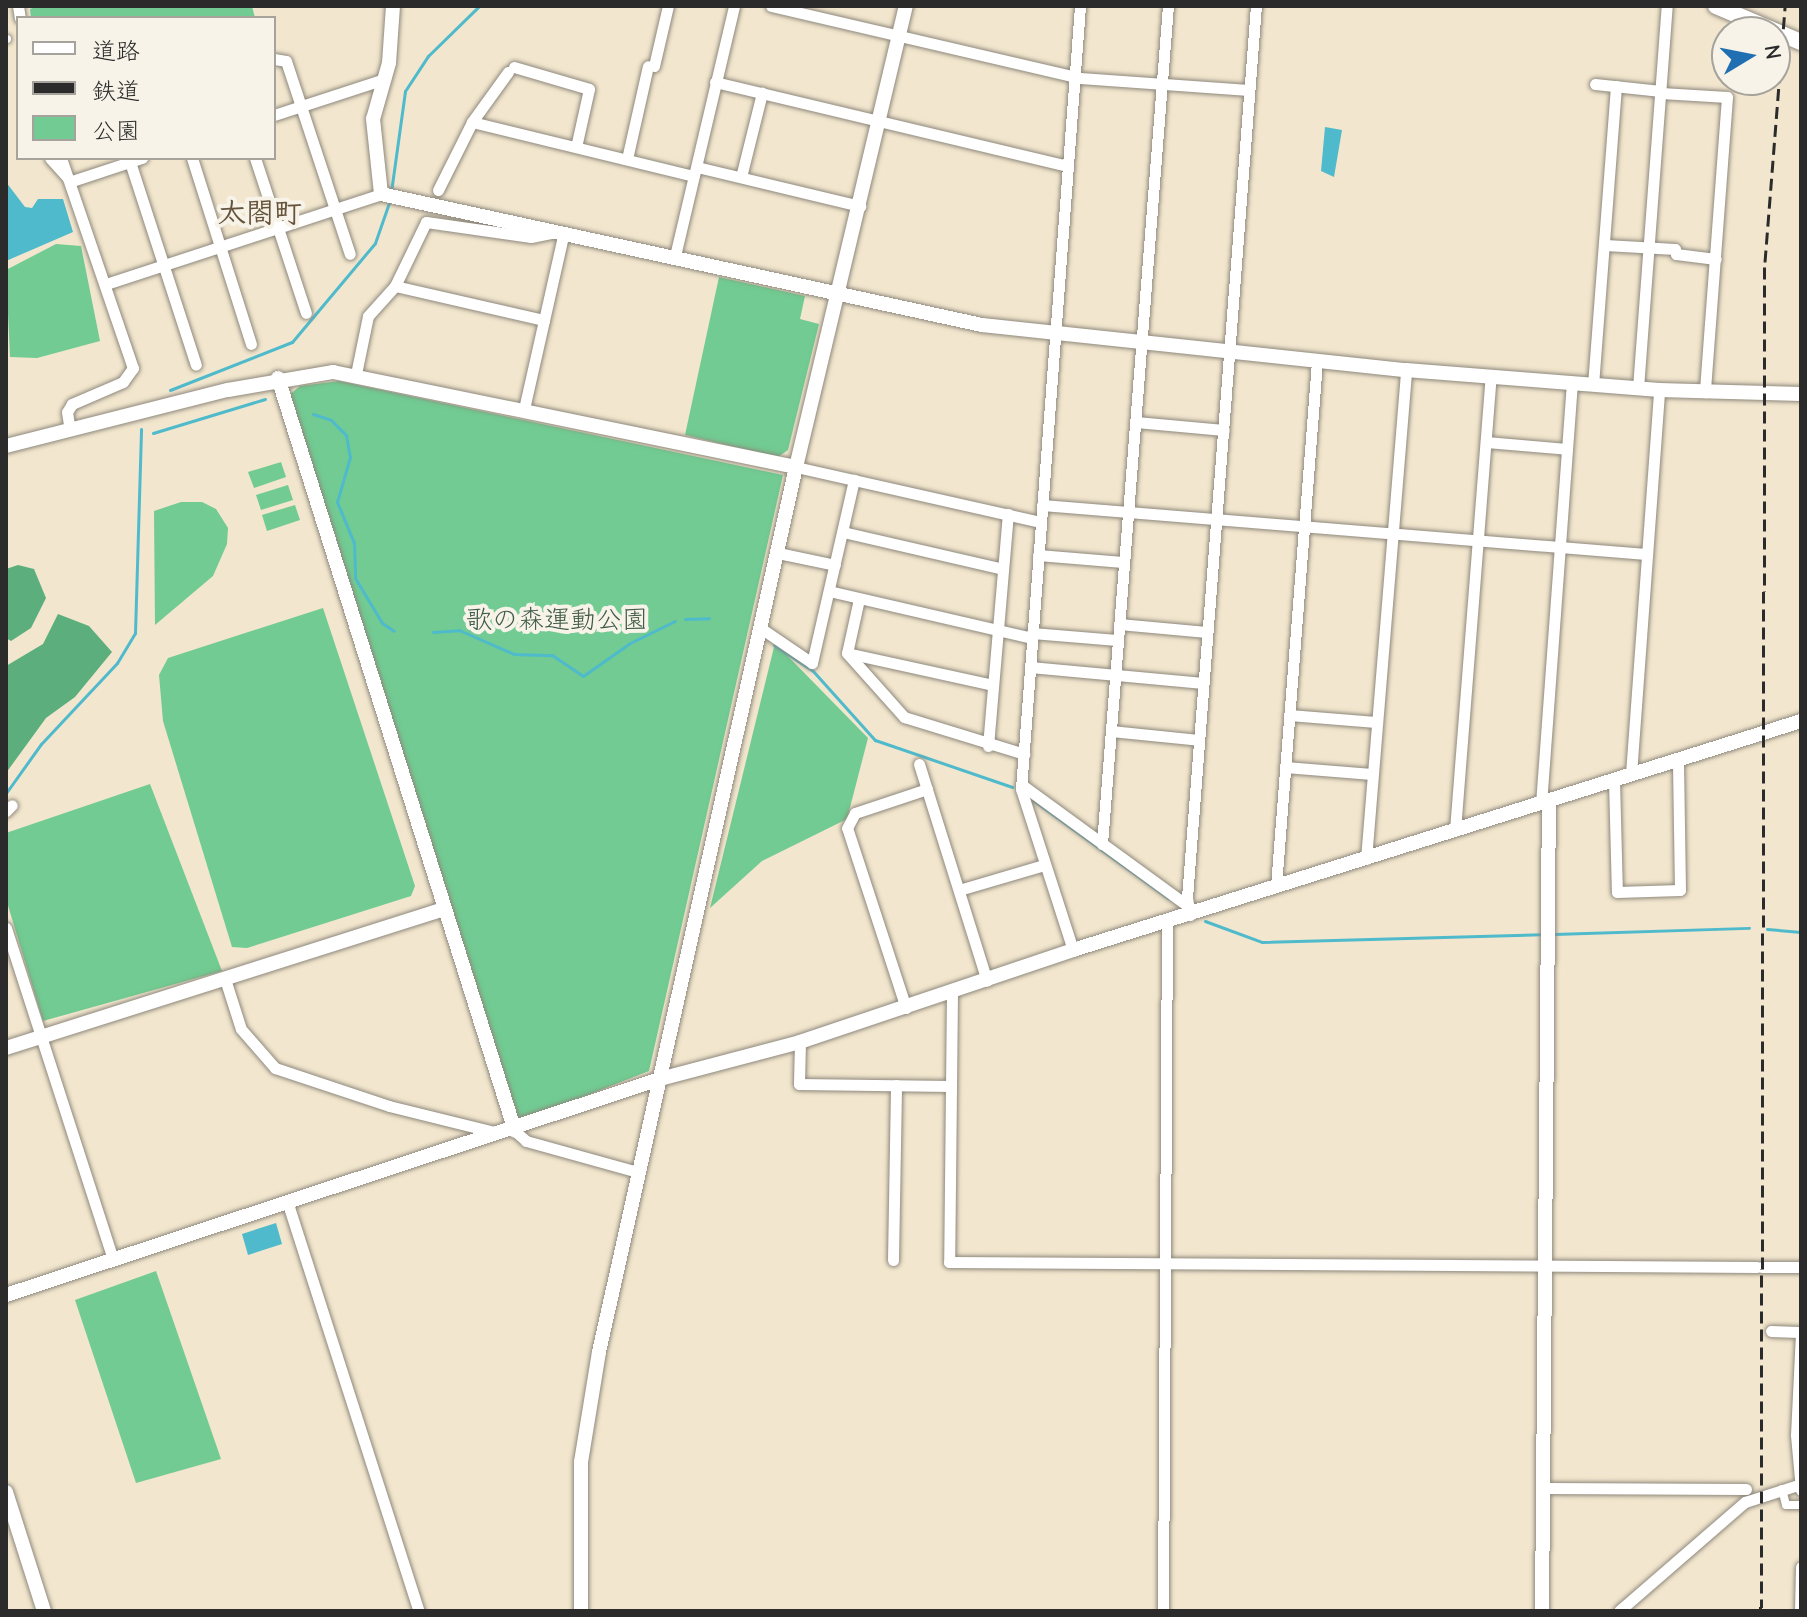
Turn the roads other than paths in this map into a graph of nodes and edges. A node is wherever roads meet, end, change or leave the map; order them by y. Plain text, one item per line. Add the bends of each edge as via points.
1 (393, 6) edge
2 (668, 6) edge
3 (734, 6) edge
4 (771, 6) edge
5 (906, 6) edge
6 (1080, 6) edge
7 (1168, 6) edge
8 (1256, 6) edge
9 (1667, 6) edge
10 (1726, 8) edge
11 (899, 35) junction
12 (1800, 40) edge
13 (276, 59) edge
14 (1074, 75) junction
15 (385, 79) junction
16 (715, 82) junction
17 (1162, 84) junction
18 (1595, 84) dead end
19 (1616, 86) junction
20 (1249, 90) junction
21 (1661, 92) junction
22 (762, 93) junction
23 (300, 106) junction
24 (276, 114) edge
25 (879, 119) junction
26 (472, 122) junction
27 (576, 147) junction
28 (627, 159) junction
29 (52, 160) edge
30 (62, 160) edge
31 (136, 160) edge
32 (193, 160) edge
33 (256, 160) edge
34 (1067, 166) junction
35 (696, 171) junction
36 (741, 177) junction
37 (72, 181) junction
38 (438, 190) dead end
39 (388, 195) junction
40 (860, 206) junction
41 (334, 209) junction
42 (278, 227) junction
43 (560, 232) junction
44 (1605, 245) junction
45 (221, 246) junction
46 (1649, 247) junction
47 (350, 254) dead end
48 (675, 256) junction
49 (1716, 259) junction
50 (165, 265) junction
51 (106, 284) junction
52 (395, 286) junction
53 (841, 296) junction
54 (306, 313) dead end
55 (544, 320) junction
56 (1055, 334) junction
57 (251, 344) dead end
58 (1141, 344) junction
59 (1229, 353) junction
60 (1317, 362) junction
61 (196, 365) dead end
62 (1406, 370) junction
63 (356, 374) junction
64 (1491, 376) junction
65 (278, 378) junction
66 (1572, 384) junction
67 (1593, 385) junction
68 (1638, 388) junction
69 (1659, 390) junction
70 (1705, 392) junction
71 (1801, 394) edge
72 (524, 409) junction
73 (1136, 422) junction
74 (70, 430) junction
75 (1224, 430) junction
76 (1486, 442) junction
77 (6, 446) edge
78 (1567, 449) junction
79 (796, 467) junction
80 (854, 480) junction
81 (1042, 505) junction
82 (1128, 511) junction
83 (1008, 514) junction
84 (1216, 518) junction
85 (1040, 522) junction
86 (1304, 525) junction
87 (843, 532) junction
88 (1391, 532) junction
89 (1478, 539) junction
90 (1560, 546) junction
91 (778, 553) junction
92 (1646, 554) junction
93 (1038, 555) junction
94 (1123, 562) junction
95 (835, 565) junction
96 (1003, 569) junction
97 (829, 591) junction
98 (859, 599) junction
99 (1119, 624) junction
100 (762, 629) junction
101 (997, 631) junction
102 (1207, 632) junction
103 (1032, 636) junction
104 (1117, 640) junction
105 (847, 653) junction
106 (1030, 667) junction
107 (1115, 674) junction
108 (1203, 683) junction
109 (993, 685) junction
110 (1289, 715) junction
111 (1801, 721) edge
112 (1376, 722) junction
113 (1111, 731) junction
114 (1199, 740) junction
115 (988, 746) junction
116 (1024, 754) junction
117 (1678, 759) junction
118 (919, 764) dead end
119 (1285, 767) junction
120 (1372, 774) junction
121 (1631, 774) junction
122 (1614, 780) junction
123 (1022, 785) junction
124 (927, 789) junction
125 (1545, 802) junction
126 (1455, 830) junction
127 (1102, 844) junction
128 (1366, 859) junction
129 (1044, 865) junction
130 (1276, 886) junction
131 (959, 890) junction
132 (445, 909) junction
133 (1189, 910) junction
134 (1167, 920) junction
135 (6, 928) edge
136 (1073, 950) junction
137 (225, 979) junction
138 (987, 981) junction
139 (952, 993) junction
140 (906, 1008) junction
141 (43, 1035) junction
142 (800, 1042) junction
143 (6, 1048) edge
144 (660, 1079) junction
145 (896, 1085) junction
146 (950, 1086) junction
147 (509, 1133) junction
148 (638, 1172) junction
149 (288, 1204) junction
150 (113, 1260) junction
151 (893, 1260) dead end
152 (1165, 1263) junction
153 (1546, 1264) junction
154 (1801, 1267) edge
155 (6, 1295) edge
156 (1771, 1331) dead end
157 (1800, 1332) edge
158 (1544, 1488) junction
159 (1800, 1488) edge
160 (1746, 1489) dead end
161 (1782, 1489) junction
162 (6, 1492) edge
163 (1801, 1505) edge
164 (1801, 1567) edge
165 (1801, 1590) edge
166 (44, 1611) edge
167 (419, 1611) edge
168 (581, 1611) edge
169 (1163, 1611) edge
170 (1542, 1611) edge
171 (1619, 1611) edge
172 (1800, 1611) edge

1 - 15 street
2 - 28 street
3 - 16 street
4 - 11 street
5 - 11 street
6 - 14 street
7 - 17 street
8 - 20 street
9 - 21 street
10 - 12 main road
11 - 14 street
11 - 25 street
13 - 23 street via 286,61
14 - 17 street
14 - 34 street
15 - 23 street
15 - 39 street via 373,119
16 - 22 street
16 - 35 street
17 - 20 street
17 - 58 street
18 - 19 street
19 - 21 street
19 - 44 street
20 - 59 street
21 - 46 street
21 - 49 street via 1727,97
22 - 25 street
22 - 36 street
23 - 24 street
23 - 41 street
25 - 34 street
25 - 40 street
26 - 27 street
26 - 27 street via 511,70 589,89
26 - 38 street
27 - 28 street
28 - 35 street
29 - 37 street
30 - 37 street
31 - 37 street
31 - 50 street
32 - 45 street
33 - 42 street
34 - 56 street
35 - 36 street
35 - 48 street
36 - 40 street
37 - 51 street
39 - 41 street
39 - 43 street
40 - 53 street
41 - 42 street
41 - 47 street
42 - 45 street
42 - 54 street
43 - 48 street
43 - 52 street via 531,237 426,222
43 - 55 street
44 - 46 street
44 - 67 street
45 - 50 street
45 - 57 street
46 - 49 street
46 - 68 street
48 - 53 street
49 - 70 street
50 - 51 street
50 - 61 street
51 - 74 street via 131,375 72,404 67,412
52 - 55 street
52 - 63 street via 368,316
53 - 56 street
53 - 79 street
55 - 72 street
56 - 58 street
56 - 81 street
58 - 59 street
58 - 73 street
59 - 60 street
59 - 75 street
60 - 62 street
60 - 86 street
62 - 64 street
62 - 88 street
63 - 65 street
63 - 72 street
64 - 66 street
64 - 76 street
65 - 74 street
65 - 132 street
66 - 67 street
66 - 78 street
67 - 68 street
68 - 69 street
69 - 70 street
69 - 92 street
70 - 71 street
72 - 79 street
73 - 75 street
73 - 82 street
74 - 77 street
75 - 84 street
76 - 78 street
76 - 89 street
78 - 90 street
79 - 80 street
79 - 91 street
80 - 83 street
80 - 87 street
81 - 82 street
81 - 85 street
82 - 84 street
82 - 94 street
83 - 85 street
83 - 96 street
84 - 86 street
84 - 102 street
85 - 93 street
86 - 88 street
86 - 110 street
87 - 95 street
87 - 96 street
88 - 89 street
88 - 112 street
89 - 90 street
89 - 126 street
90 - 92 street
90 - 125 street
91 - 95 street
91 - 100 street
92 - 121 street
93 - 94 street
93 - 103 street
94 - 99 street
95 - 97 street
96 - 101 street
97 - 98 street
97 - 100 street via 812,663
98 - 101 street
98 - 105 street
99 - 102 street
99 - 104 street
100 - 144 street
101 - 103 street
101 - 109 street
102 - 108 street
103 - 104 street
103 - 106 street
104 - 107 street
105 - 109 street
105 - 115 street via 904,717
106 - 107 street
106 - 116 street
107 - 108 street
107 - 113 street
108 - 114 street
109 - 115 street
110 - 112 street
110 - 119 street
111 - 117 street
112 - 120 street
113 - 114 street
113 - 127 street
114 - 133 street
115 - 116 street
116 - 123 street
117 - 121 street
117 - 122 street via 1680,890 1617,892
118 - 124 street
119 - 120 street
119 - 130 street
120 - 128 street
121 - 122 street
122 - 125 street
123 - 127 street
123 - 129 street
124 - 131 street
124 - 140 street via 855,813 847,828
125 - 126 street
125 - 153 street
126 - 128 street
127 - 133 street
128 - 130 street
129 - 131 street
129 - 136 street
130 - 133 street
131 - 138 street
132 - 137 street
132 - 147 street
133 - 134 street
134 - 136 street
134 - 152 street
135 - 141 street
136 - 138 street
137 - 141 street
137 - 147 street via 241,1029 275,1068 389,1106
138 - 139 street
139 - 140 street
139 - 146 street
140 - 142 street
141 - 143 street
141 - 150 street
142 - 144 street
142 - 145 street via 799,1084
144 - 147 street
144 - 148 street
145 - 146 street
145 - 151 street
146 - 152 street via 949,1262
147 - 148 street
147 - 149 street
148 - 168 street via 581,1462
149 - 150 street
149 - 167 street
150 - 155 street
152 - 153 street
152 - 169 street
153 - 154 street
153 - 158 street
156 - 157 street
157 - 159 street
158 - 160 street
158 - 170 street
159 - 161 street
161 - 163 street via 1786,1505
161 - 171 street via 1745,1502
162 - 166 street
164 - 165 street
165 - 172 street

